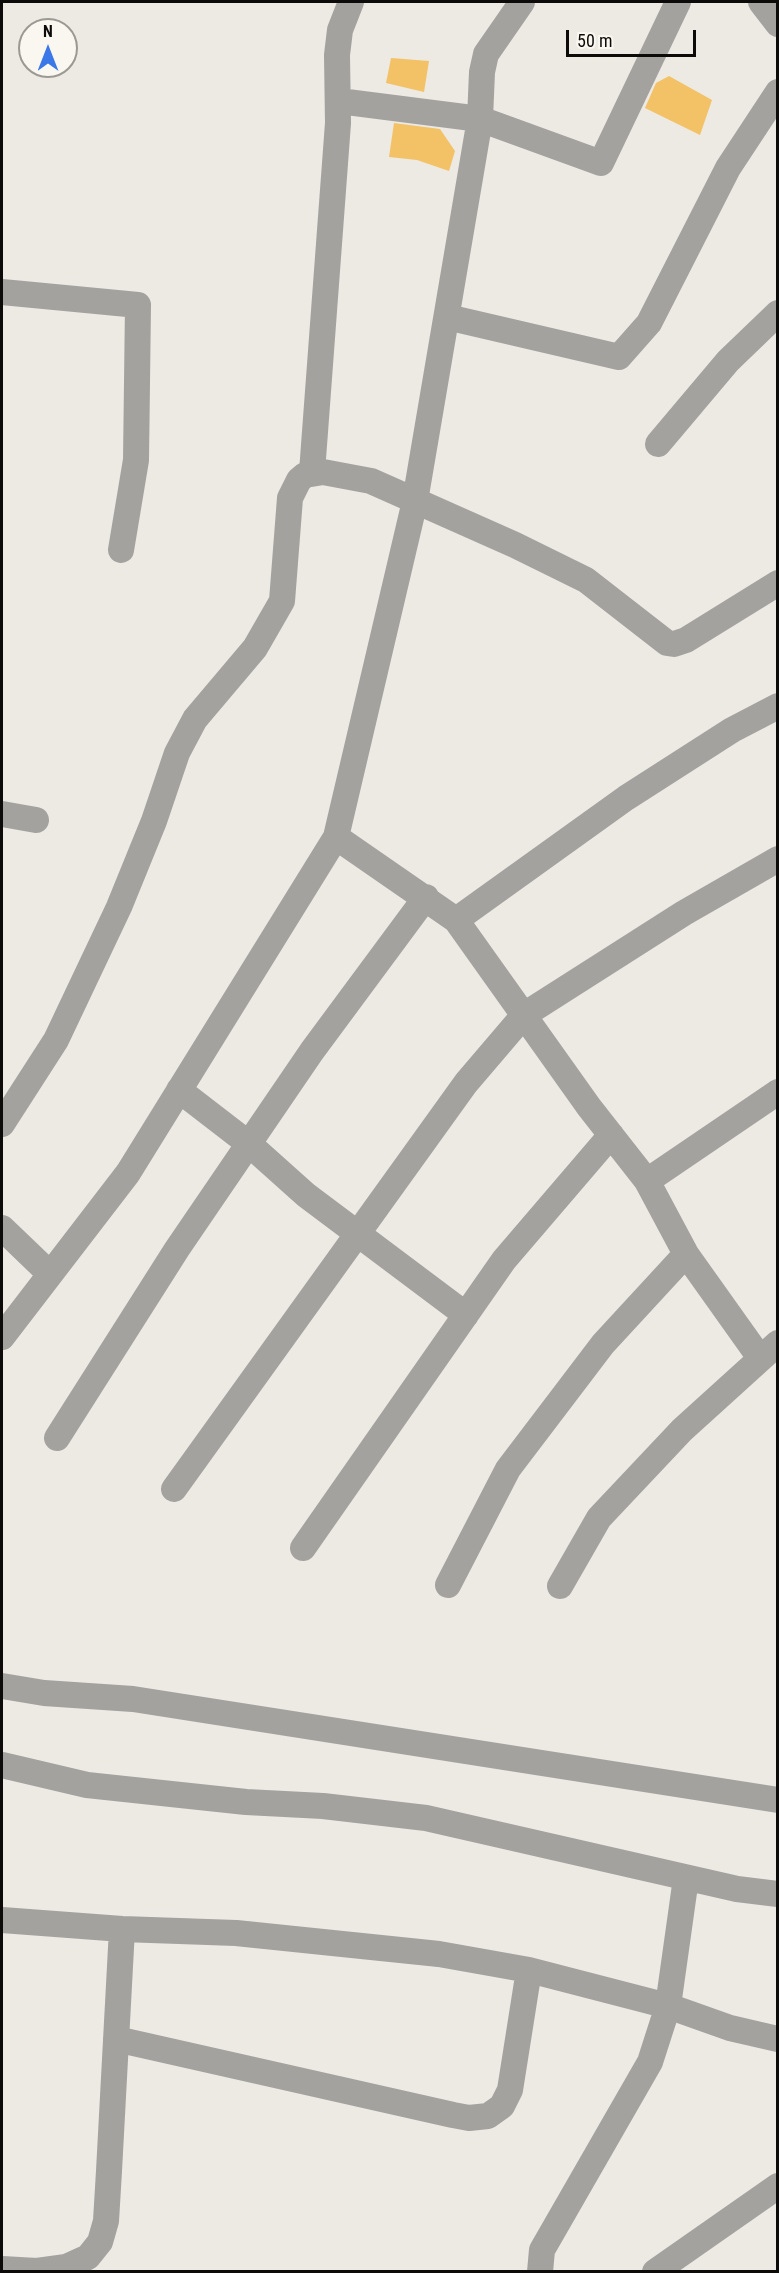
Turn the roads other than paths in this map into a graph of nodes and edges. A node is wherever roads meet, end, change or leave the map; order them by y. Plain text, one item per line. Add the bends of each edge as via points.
1 (351, 2) edge
2 (522, 2) edge
3 (678, 2) edge
4 (761, 2) edge
5 (777, 24) edge
6 (777, 92) edge
7 (339, 101) junction
8 (480, 119) junction
9 (2, 292) edge
10 (777, 314) edge
11 (447, 317) junction
12 (658, 444) dead end
13 (312, 472) junction
14 (415, 501) junction
15 (121, 550) dead end
16 (777, 583) edge
17 (777, 706) edge
18 (2, 814) edge
19 (36, 820) dead end
20 (336, 837) junction
21 (777, 859) edge
22 (426, 897) junction
23 (456, 920) junction
24 (524, 1015) junction
25 (179, 1090) junction
26 (777, 1092) edge
27 (2, 1124) edge
28 (611, 1135) junction
29 (249, 1144) junction
30 (647, 1181) junction
31 (2, 1228) edge
32 (357, 1234) junction
33 (686, 1254) junction
34 (50, 1274) junction
35 (466, 1315) junction
36 (2, 1337) edge
37 (769, 1351) edge
38 (57, 1438) dead end
39 (174, 1489) dead end
40 (303, 1548) dead end
41 (448, 1586) dead end
42 (560, 1586) dead end
43 (2, 1686) edge
44 (2, 1765) edge
45 (777, 1800) edge
46 (686, 1878) junction
47 (777, 1894) edge
48 (2, 1920) edge
49 (122, 1929) junction
50 (530, 1970) junction
51 (668, 2006) junction
52 (116, 2039) junction
53 (777, 2039) edge
54 (777, 2186) edge
55 (2, 2269) edge
56 (540, 2271) edge
57 (655, 2271) edge

1 - 7 street via 338,46
2 - 8 street via 486,54
3 - 8 street via 601,163
4 - 5 street
6 - 11 street via 728,168 649,323 619,357
7 - 8 street
7 - 13 street
8 - 11 street
9 - 15 street via 138,304 136,460
10 - 12 street via 728,361
11 - 14 street
13 - 14 street via 346,474 371,481
13 - 27 street via 299,480 290,498 282,601 255,648 195,719 177,753 119,907 56,1040
14 - 16 street via 586,580 667,643 686,640
14 - 20 street
17 - 23 street via 626,798
18 - 19 street
20 - 22 street
20 - 25 street
21 - 24 street
22 - 23 street
22 - 29 street
23 - 24 street
24 - 28 street
24 - 32 street via 466,1083
25 - 29 street
25 - 34 street via 128,1173
26 - 30 street
28 - 30 street
28 - 35 street via 504,1260
29 - 32 street
29 - 38 street
30 - 33 street
31 - 34 street
32 - 35 street
32 - 39 street
33 - 37 street
33 - 41 street via 603,1344 508,1469
34 - 36 street
35 - 40 street
37 - 42 street via 681,1430 599,1518
43 - 45 street via 134,1699
44 - 46 street via 87,1785 426,1818
46 - 47 street
46 - 51 street
48 - 49 street
49 - 50 street via 247,1934 439,1954
49 - 52 street
50 - 51 street
50 - 52 street via 510,2090 502,2106 488,2116 453,2115
51 - 53 street via 730,2028
51 - 56 street via 650,2062 542,2250
52 - 55 street via 106,2220 100,2242 88,2257 66,2267 37,2271
54 - 57 street

